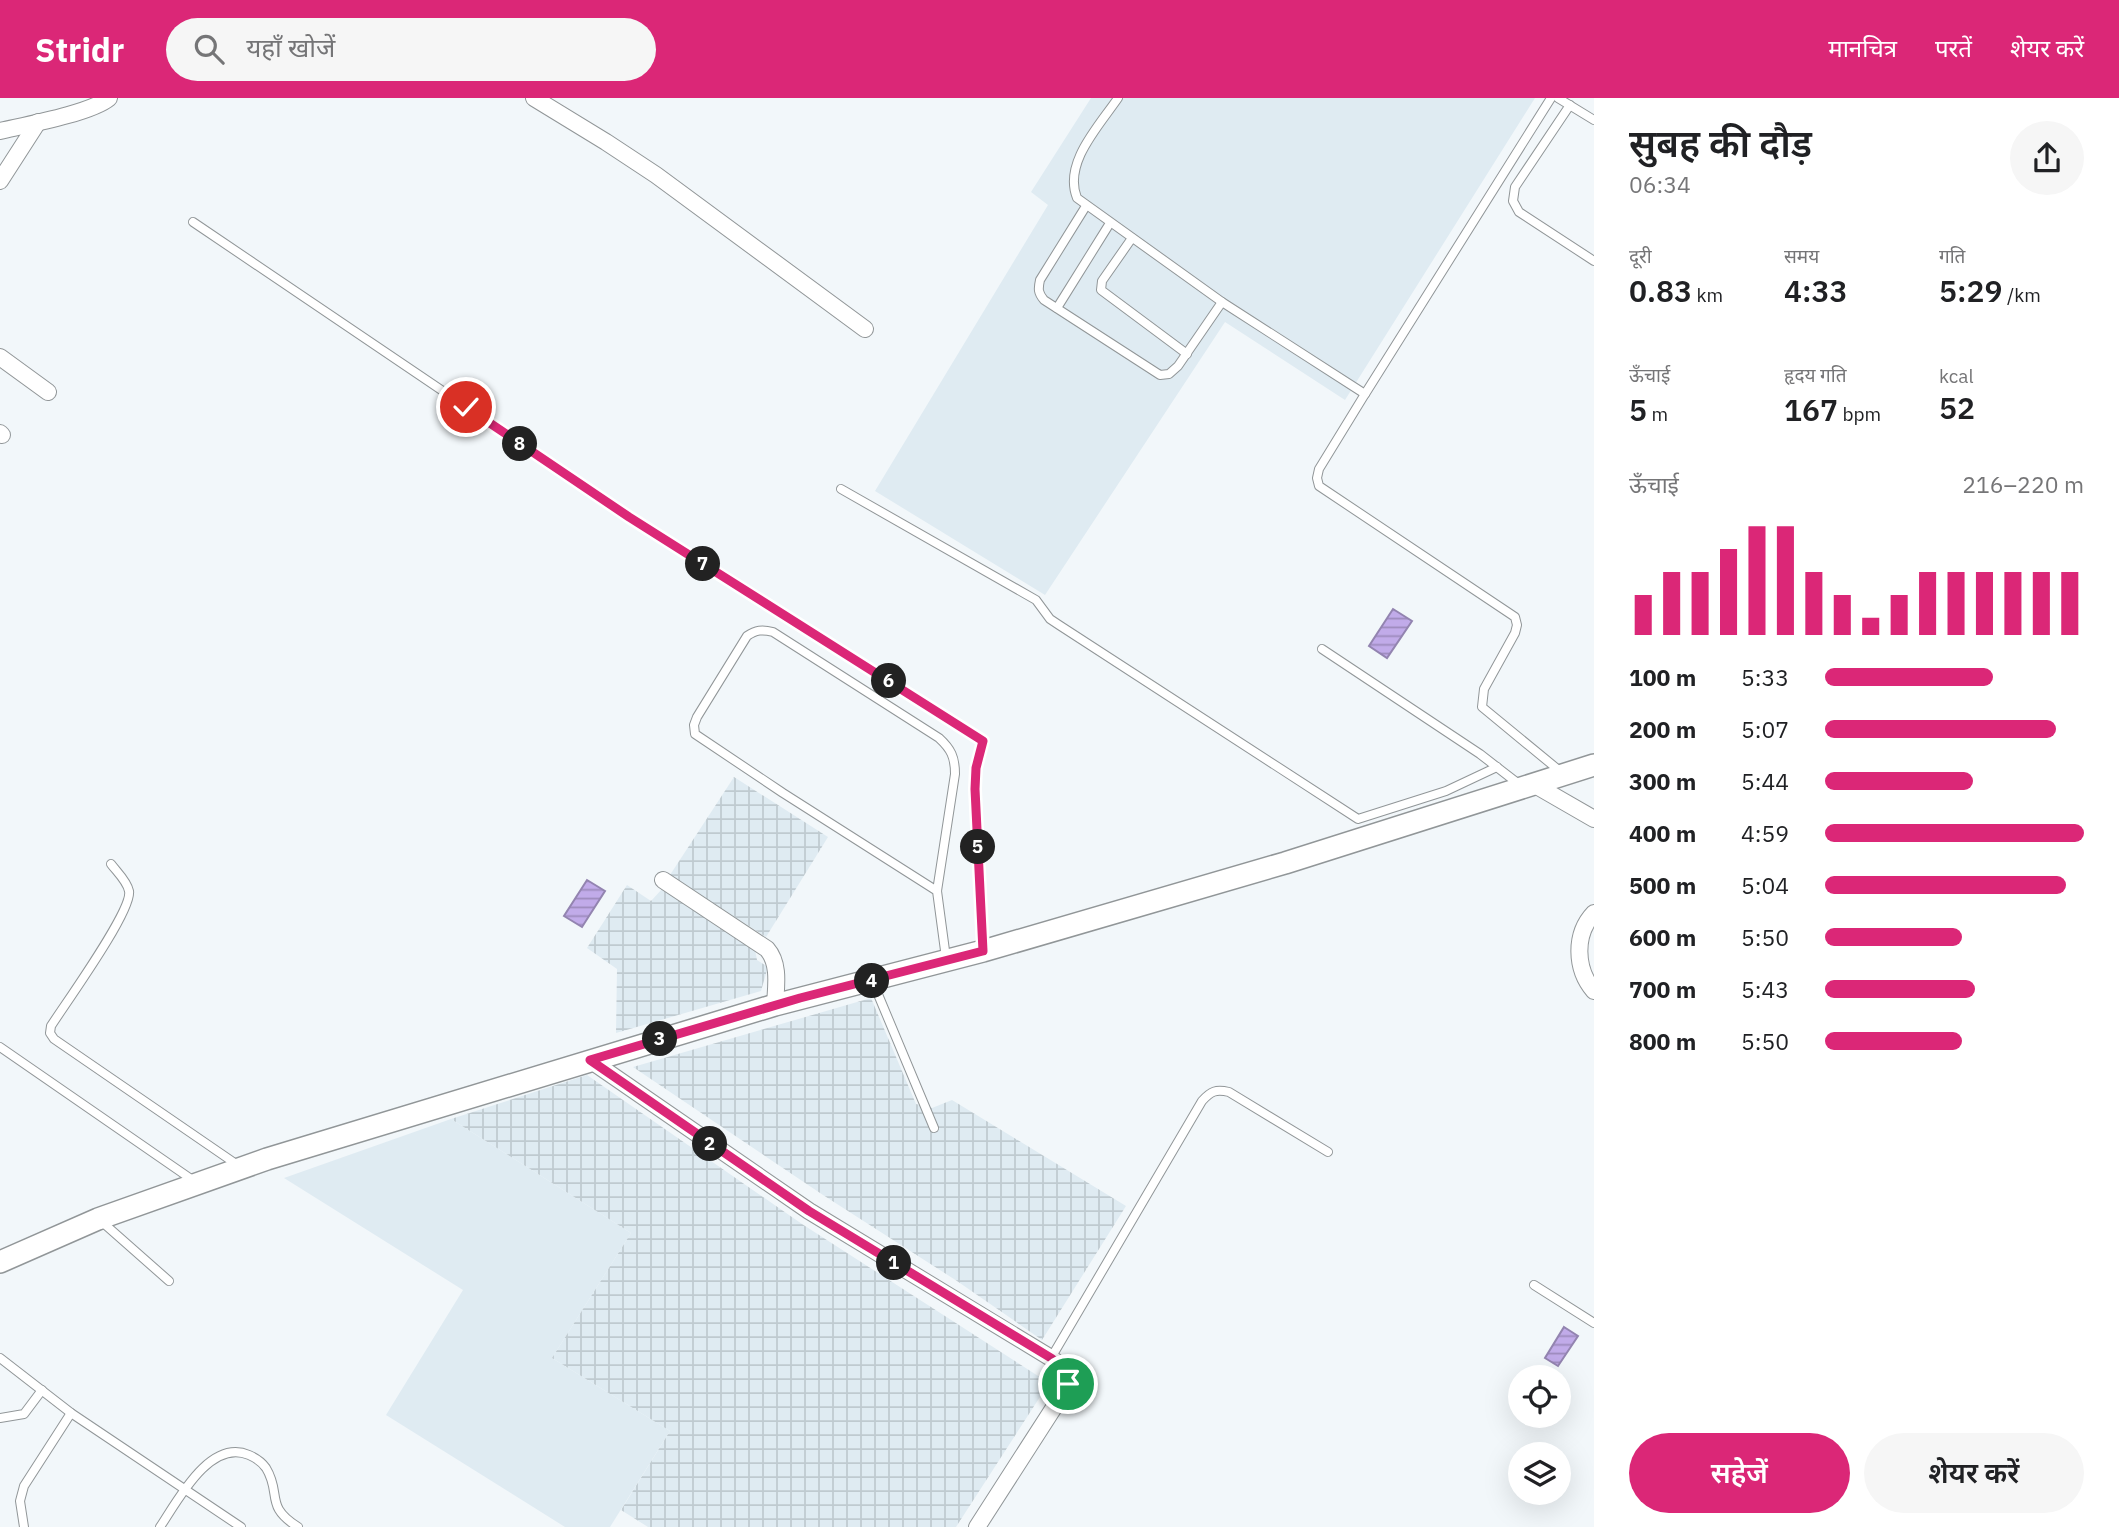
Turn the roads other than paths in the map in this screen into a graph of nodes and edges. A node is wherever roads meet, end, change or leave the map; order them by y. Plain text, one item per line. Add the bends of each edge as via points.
1 (109, 98) edge
2 (534, 98) edge
3 (1118, 98) edge
4 (1551, 98) edge
5 (1558, 98) edge
6 (1570, 105) junction
7 (1594, 120) edge
8 (38, 122) junction
9 (0, 131) edge
10 (0, 181) edge
11 (1086, 206) junction
12 (193, 222) dead end
13 (1110, 223) junction
14 (1132, 238) junction
15 (1594, 261) edge
16 (1222, 302) junction
17 (1057, 308) junction
18 (865, 329) dead end
19 (1187, 354) junction
20 (0, 357) edge
21 (48, 392) dead end
22 (1365, 394) junction
23 (841, 489) dead end
24 (1322, 649) dead end
25 (1594, 765) edge
26 (1497, 767) junction
27 (1563, 774) junction
28 (1529, 786) junction
29 (1594, 819) edge
30 (111, 864) dead end
31 (663, 880) dead end
32 (937, 891) junction
33 (1594, 912) edge
34 (983, 951) junction
35 (947, 961) junction
36 (872, 980) junction
37 (1594, 991) edge
38 (775, 1005) junction
39 (0, 1047) edge
40 (590, 1060) junction
41 (934, 1128) dead end
42 (1328, 1152) dead end
43 (242, 1167) junction
44 (197, 1183) junction
45 (98, 1219) junction
46 (0, 1262) edge
47 (169, 1282) dead end
48 (1534, 1285) dead end
49 (1594, 1323) edge
50 (0, 1358) edge
51 (1051, 1358) junction
52 (42, 1390) junction
53 (71, 1413) junction
54 (0, 1418) edge
55 (184, 1490) junction
56 (24, 1527) edge
57 (160, 1527) edge
58 (242, 1527) edge
59 (298, 1527) edge
60 (977, 1527) edge

1 - 8 street
2 - 18 street via 656,175
3 - 11 lane via 1073,172 1072,186
4 - 22 lane
5 - 6 lane
6 - 7 lane
6 - 15 lane via 1515,187 1513,201 1519,212
8 - 9 street
8 - 10 street
11 - 13 lane
11 - 17 lane via 1040,281 1039,295
12 - 34 lane via 629,517 983,741 975,789
13 - 14 lane
13 - 17 lane
14 - 16 lane
14 - 19 lane via 1102,281 1101,290
16 - 19 lane
16 - 22 lane
17 - 19 lane via 1160,375 1169,374
20 - 21 street
22 - 27 lane via 1319,470 1320,486 1515,617 1515,633 1484,689 1482,707
23 - 26 lane via 1036,600 1050,619 1358,819 1446,791
24 - 26 lane
25 - 27 main road
26 - 28 lane
27 - 28 main road
28 - 29 street
28 - 34 main road
30 - 43 lane via 126,883 129,900 50,1033
31 - 38 street via 767,949 776,967
32 - 32 lane via 955,774 949,747 773,632 764,629 747,636 697,717 695,734
32 - 35 lane
33 - 37 street via 1583,929 1580,957 1583,976
34 - 35 main road
35 - 36 main road
36 - 38 main road
36 - 41 lane
38 - 40 main road
39 - 44 lane
40 - 43 main road
40 - 51 street via 809,1211
42 - 51 lane via 1229,1092 1210,1093
43 - 44 main road
44 - 45 main road
45 - 46 main road
45 - 47 lane
48 - 49 lane
50 - 52 lane
51 - 60 street via 1071,1374 1068,1384
52 - 53 lane
52 - 54 lane via 24,1414
53 - 55 lane
53 - 56 lane via 24,1486 20,1500
55 - 57 lane
55 - 58 lane
55 - 59 lane via 214,1457 242,1452 265,1466 276,1508

